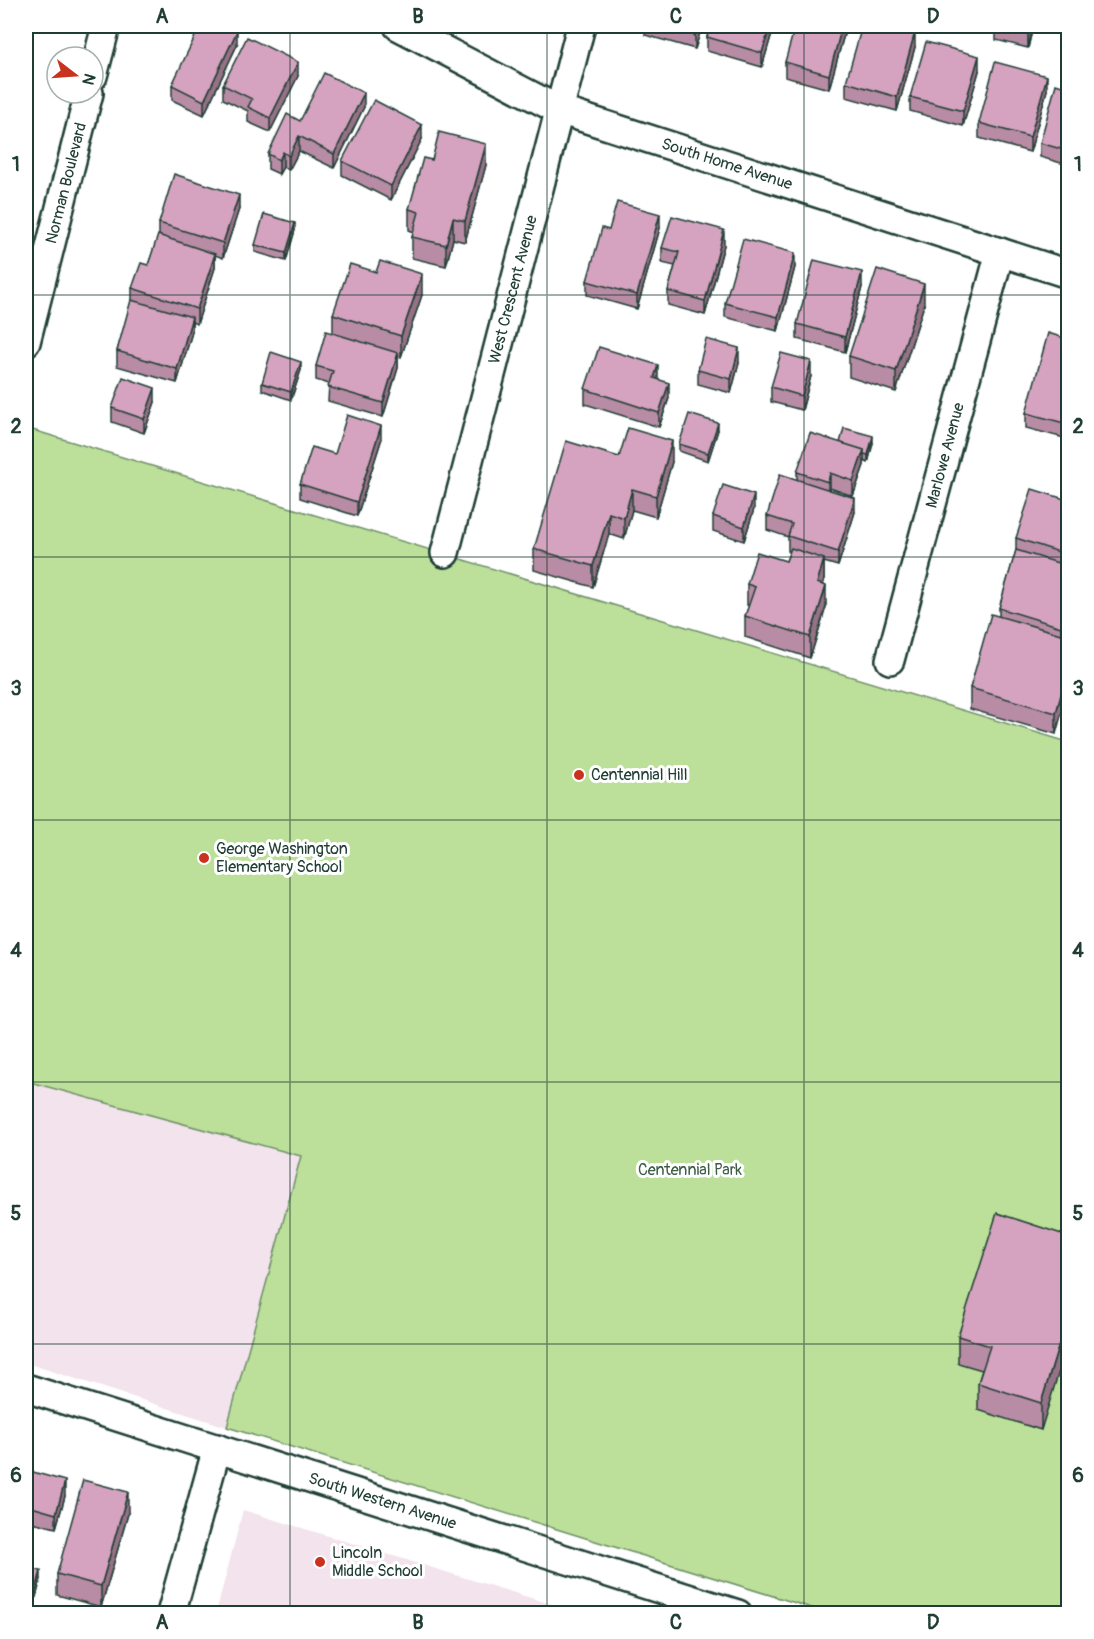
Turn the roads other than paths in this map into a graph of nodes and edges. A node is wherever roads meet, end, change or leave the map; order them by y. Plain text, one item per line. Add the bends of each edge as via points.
1 (106, 26) edge
2 (398, 26) edge
3 (581, 26) edge
4 (101, 45) edge
5 (86, 105) edge
6 (559, 110) junction
7 (1000, 252) junction
8 (1068, 274) edge
9 (26, 342) edge
10 (444, 553) dead end
11 (890, 660) dead end
12 (26, 1388) edge
13 (217, 1448) junction
14 (171, 1614) edge
15 (738, 1614) edge

1 - 4 street
2 - 6 street, South Home Avenue
3 - 6 street, West Crescent Avenue
5 - 9 street, Norman Boulevard
6 - 7 street, South Home Avenue
6 - 10 street, West Crescent Avenue
7 - 8 street, South Home Avenue
7 - 11 street, Marlowe Avenue
12 - 13 street, South Western Avenue
13 - 14 street
13 - 15 street, South Western Avenue

